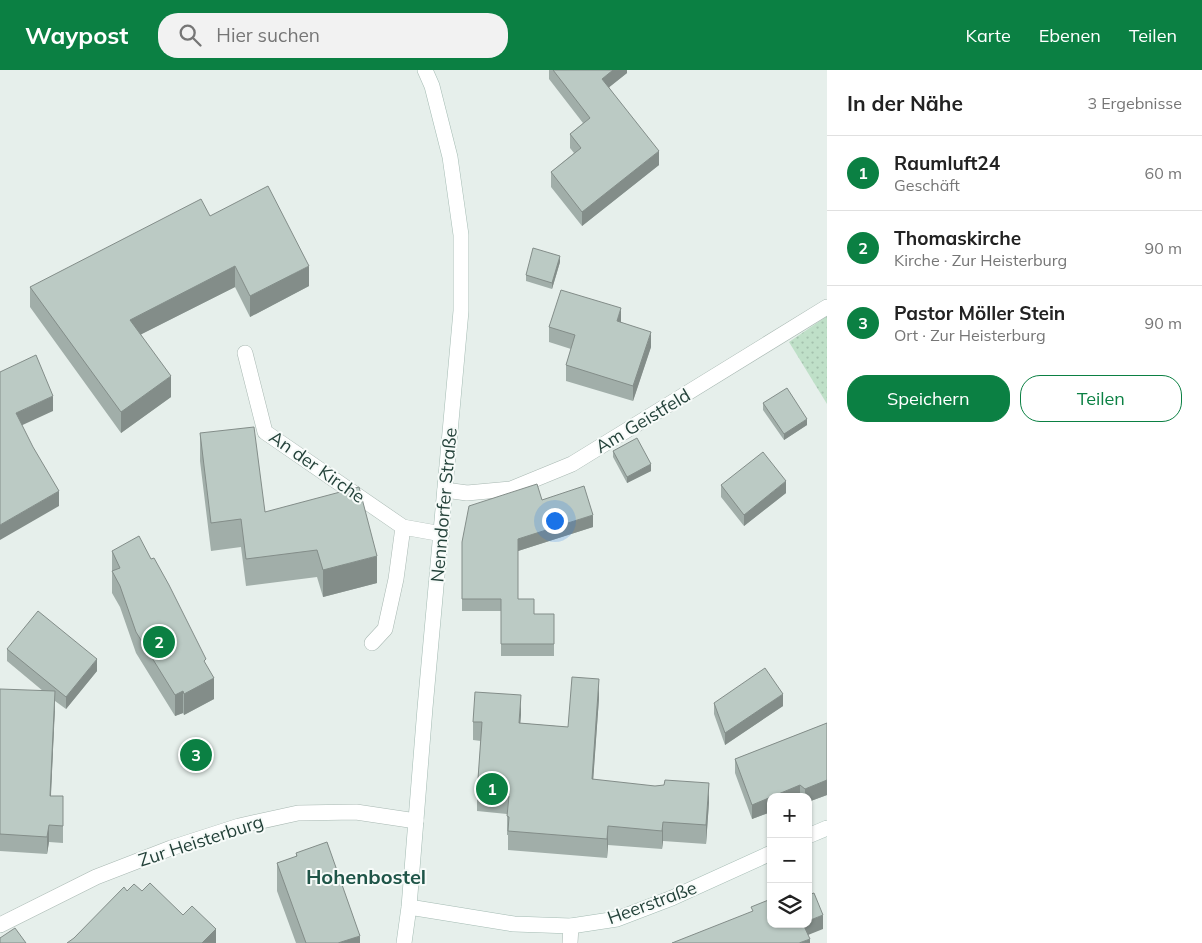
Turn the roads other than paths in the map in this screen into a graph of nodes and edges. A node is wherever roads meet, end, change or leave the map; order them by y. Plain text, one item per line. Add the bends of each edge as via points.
1 (425, 70) edge
2 (827, 307) edge
3 (245, 353) dead end
4 (444, 490) junction
5 (403, 527) junction
6 (442, 534) junction
7 (372, 643) dead end
8 (416, 821) junction
9 (827, 828) edge
10 (812, 834) edge
11 (767, 855) edge
12 (409, 907) junction
13 (0, 925) edge
14 (571, 926) junction
15 (404, 943) edge
16 (570, 943) edge

1 - 4 street, Nenndorfer Straße via 450,157 461,235 461,311
2 - 4 street, Am Geistfeld via 572,464 511,489 467,493
3 - 5 street, An der Kirche via 265,432
4 - 6 street, Nenndorfer Straße
5 - 6 street, An der Kirche
5 - 7 street via 385,629
6 - 8 street, Nenndorfer Straße
8 - 12 street, Nenndorfer Straße
8 - 13 street, Zur Heisterburg via 356,812 298,813 239,826 96,877
9 - 10 street
11 - 14 street, Heerstraße via 626,916
12 - 14 street, Heerstraße via 514,924
12 - 15 street, Nenndorfer Straße
14 - 16 street

